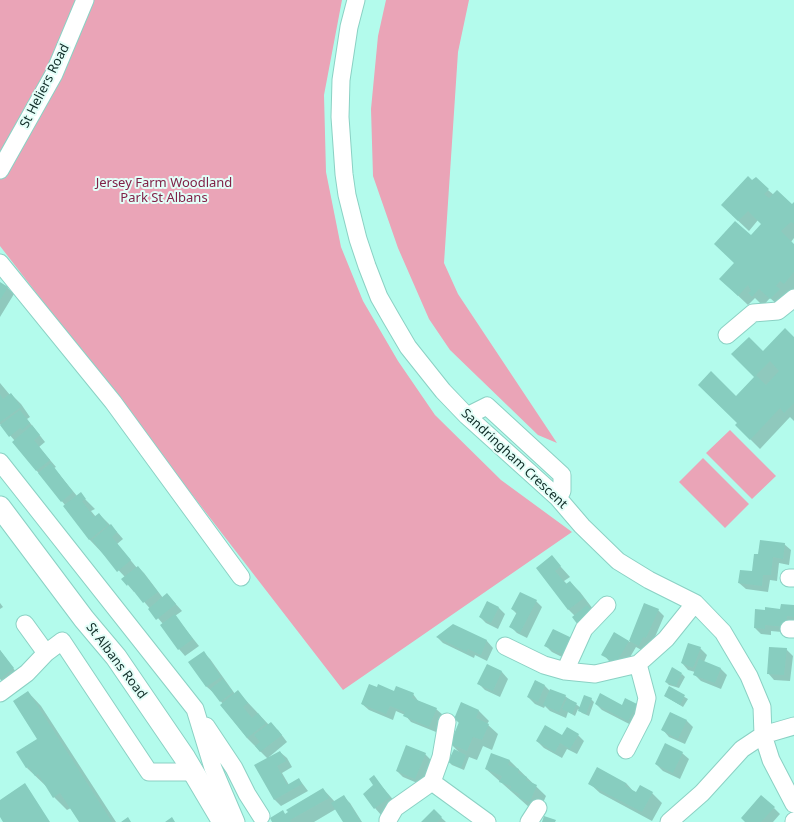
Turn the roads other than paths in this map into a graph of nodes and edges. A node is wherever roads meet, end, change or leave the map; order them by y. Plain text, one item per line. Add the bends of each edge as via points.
1 (85, 0) edge
2 (356, 0) edge
3 (0, 170) edge
4 (0, 263) edge
5 (794, 298) edge
6 (728, 335) dead end
7 (0, 462) edge
8 (0, 507) edge
9 (241, 577) dead end
10 (694, 603) junction
11 (607, 604) dead end
12 (25, 624) dead end
13 (506, 646) dead end
14 (46, 653) junction
15 (638, 664) junction
16 (565, 670) junction
17 (0, 693) edge
18 (195, 709) junction
19 (447, 722) dead end
20 (794, 726) edge
21 (763, 735) junction
22 (626, 750) dead end
23 (194, 772) junction
24 (432, 782) junction
25 (794, 804) edge
26 (261, 816) dead end
27 (387, 821) edge
28 (222, 822) edge
29 (236, 822) edge
30 (487, 822) edge
31 (670, 822) edge

1 - 3 street, St Heliers Road via 54,74
2 - 10 street, Sandringham Crescent via 341,80 342,159 347,196 358,239 379,297 408,347 467,416 558,498 618,561
4 - 9 street via 113,402
5 - 6 street via 778,311 753,313
7 - 18 street
8 - 23 main road, St Albans Road via 84,619 116,657
10 - 15 street via 666,639
10 - 21 street, Sandringham Crescent via 723,632 749,676 762,707
11 - 16 street via 584,629
12 - 14 street
13 - 16 street via 544,664
14 - 17 street via 27,673
14 - 23 street via 62,641 148,772
15 - 16 street via 595,674
15 - 22 street via 647,698 643,717
18 - 26 street via 234,768
18 - 29 street via 213,768
19 - 24 street via 441,757
20 - 21 street
21 - 25 street, Sandringham Crescent via 772,760
21 - 31 street via 742,749 702,793
23 - 28 main road, St Albans Road
24 - 27 street via 395,808
24 - 30 street

